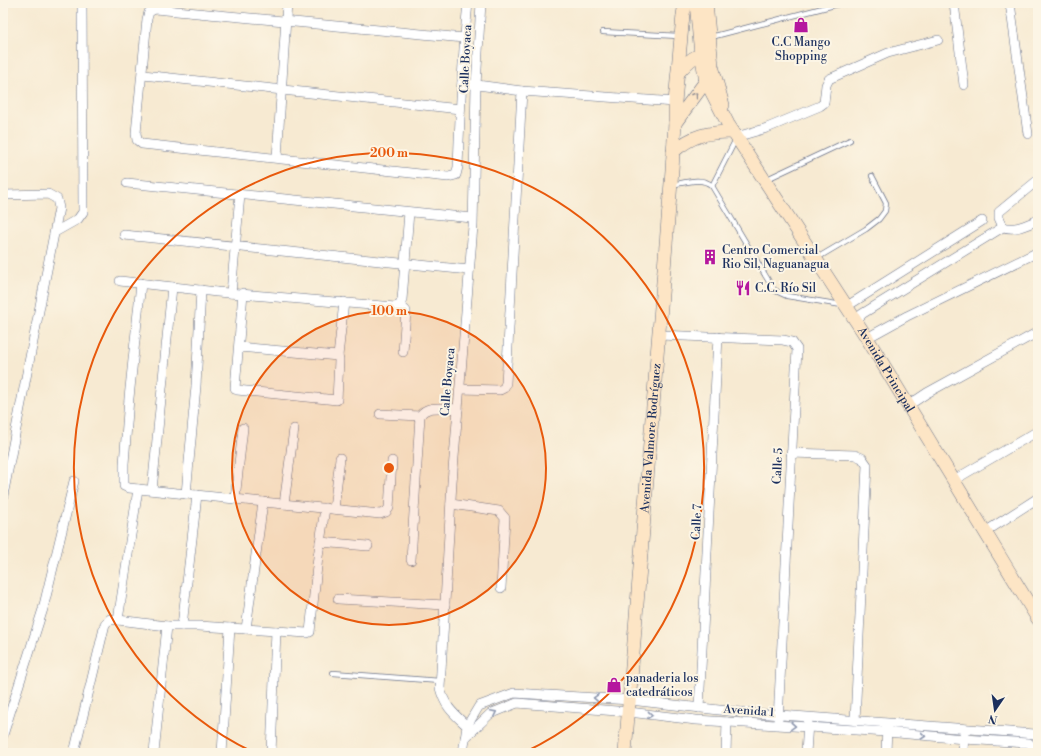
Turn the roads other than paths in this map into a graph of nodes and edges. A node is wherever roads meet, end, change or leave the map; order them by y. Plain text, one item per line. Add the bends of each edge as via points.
1 (82, 3) edge
2 (287, 3) edge
3 (468, 3) edge
4 (481, 3) edge
5 (685, 3) edge
6 (696, 3) edge
7 (706, 3) edge
8 (842, 3) edge
9 (954, 3) edge
10 (1010, 3) edge
11 (286, 21) junction
12 (603, 32) dead end
13 (681, 36) junction
14 (710, 37) junction
15 (464, 38) junction
16 (938, 40) dead end
17 (706, 53) junction
18 (712, 66) junction
19 (678, 73) junction
20 (143, 75) junction
21 (706, 81) junction
22 (462, 83) junction
23 (476, 85) junction
24 (964, 85) dead end
25 (282, 90) junction
26 (522, 91) junction
27 (675, 102) junction
28 (460, 109) junction
29 (675, 123) junction
30 (732, 131) junction
31 (1028, 134) dead end
32 (850, 140) dead end
33 (673, 152) junction
34 (277, 158) junction
35 (872, 176) dead end
36 (764, 180) junction
37 (1038, 180) edge
38 (127, 183) dead end
39 (671, 185) junction
40 (712, 186) junction
41 (3, 195) edge
42 (240, 195) junction
43 (409, 212) junction
44 (472, 218) junction
45 (1038, 220) edge
46 (982, 221) dead end
47 (1003, 227) junction
48 (55, 232) junction
49 (124, 235) dead end
50 (236, 247) junction
51 (1038, 252) edge
52 (816, 259) junction
53 (406, 264) junction
54 (469, 270) junction
55 (120, 281) dead end
56 (141, 283) junction
57 (172, 287) junction
58 (201, 290) junction
59 (231, 293) junction
60 (243, 293) junction
61 (344, 302) junction
62 (400, 305) junction
63 (846, 305) junction
64 (856, 321) junction
65 (1038, 332) edge
66 (659, 334) junction
67 (718, 337) junction
68 (867, 338) junction
69 (239, 347) junction
70 (403, 352) dead end
71 (338, 356) junction
72 (460, 389) junction
73 (909, 405) junction
74 (458, 409) junction
75 (380, 414) dead end
76 (420, 416) junction
77 (242, 428) dead end
78 (294, 428) dead end
79 (1038, 432) edge
80 (791, 453) junction
81 (340, 458) dead end
82 (392, 461) dead end
83 (954, 480) junction
84 (74, 482) dead end
85 (138, 489) junction
86 (152, 490) junction
87 (186, 494) junction
88 (197, 495) junction
89 (3, 496) edge
90 (1038, 498) edge
91 (234, 499) junction
92 (263, 502) junction
93 (284, 504) junction
94 (451, 504) junction
95 (330, 509) junction
96 (985, 532) junction
97 (320, 542) junction
98 (368, 546) dead end
99 (411, 560) dead end
100 (501, 588) dead end
101 (338, 599) dead end
102 (445, 605) junction
103 (1038, 617) edge
104 (118, 620) junction
105 (167, 626) junction
106 (182, 626) junction
107 (230, 628) junction
108 (246, 629) junction
109 (276, 631) junction
110 (333, 673) dead end
111 (440, 681) junction
112 (629, 706) junction
113 (699, 708) junction
114 (777, 715) junction
115 (808, 717) junction
116 (855, 721) junction
117 (727, 722) junction
118 (778, 725) junction
119 (467, 726) junction
120 (808, 727) junction
121 (887, 728) junction
122 (964, 729) junction
123 (3, 735) edge
124 (1038, 737) edge
125 (465, 738) junction
126 (964, 739) junction
127 (3, 752) edge
128 (6, 753) edge
129 (74, 753) edge
130 (154, 753) edge
131 (222, 753) edge
132 (271, 753) edge
133 (463, 753) edge
134 (625, 753) edge
135 (726, 753) edge
136 (806, 753) edge
137 (886, 753) edge
138 (963, 753) edge
139 (1038, 753) edge

1 - 48 street via 83,212 78,219
2 - 11 street
3 - 15 street
4 - 23 street, Calle Boyaca
5 - 13 main road, Avenida Valmore Rodríguez
6 - 17 main road
7 - 14 main road
8 - 14 lane
9 - 24 street
10 - 31 street
11 - 15 street
11 - 20 street via 155,9 149,12 147,19
11 - 25 street
12 - 13 lane
13 - 19 main road, Avenida Valmore Rodríguez
14 - 17 main road
15 - 22 street
16 - 30 street via 888,53 829,79 824,103 820,106 767,128
17 - 18 main road
17 - 19 main road via 690,60
17 - 21 main road
18 - 21 main road
18 - 30 main road
19 - 27 main road, Avenida Valmore Rodríguez
20 - 25 street
20 - 34 street via 136,134 137,140 142,144
29 -> 21 main road
21 - 30 main road
22 - 23 street
22 - 28 street
23 - 26 street
23 - 44 street, Calle Boyaca
25 - 28 street
25 - 34 street
26 - 27 street
26 - 72 street via 506,383 500,390
27 - 29 main road, Avenida Valmore Rodríguez
28 - 34 street via 456,175 448,177
29 - 33 main road, Avenida Valmore Rodríguez
30 - 33 main road via 692,138
30 - 36 main road, Avenida Principal
30 - 40 lane
32 - 36 lane
33 - 39 main road, Avenida Valmore Rodríguez
35 - 52 lane via 886,203 885,211 866,229
36 - 52 main road, Avenida Principal
37 - 47 street via 999,212
38 - 42 street
39 - 40 lane via 702,180
39 - 66 main road, Avenida Valmore Rodríguez
40 - 63 lane via 774,290 787,296
41 - 48 street via 48,194 57,199 59,208
42 - 43 street
42 - 50 street
43 - 44 street
43 - 53 street
44 - 54 street, Calle Boyaca
45 - 47 street via 1019,228
46 - 63 street
47 - 64 street via 862,314
48 - 89 street
49 - 50 street
50 - 53 street
50 - 59 street
51 - 68 street
52 - 63 main road, Avenida Principal
53 - 54 street
53 - 62 street
54 - 72 street, Calle Boyaca
55 - 56 street
56 - 57 street
56 - 85 street via 129,398 124,481 124,486
57 - 58 street
57 - 86 street
58 - 59 street
58 - 87 street via 196,386
59 - 60 street
60 - 61 street
60 - 69 street
61 - 62 street via 395,307
61 - 71 street
62 - 70 street via 406,311
63 - 64 main road, Avenida Principal
64 - 68 main road, Avenida Principal
65 - 73 street
66 - 67 street, Calle 5
66 - 112 main road, Avenida Valmore Rodríguez
67 - 80 street, Calle 5 via 792,342 796,349
67 - 113 street, Calle 7
68 - 73 main road, Avenida Principal
69 - 71 street
69 - 71 street via 235,388 237,390 326,400 337,400 338,397
72 - 74 street, Calle Boyaca
73 - 83 main road, Avenida Principal
74 - 76 street via 428,409
74 - 94 street, Calle Boyaca
75 - 76 street
76 - 99 street
77 - 91 street
78 - 93 street
79 - 83 street
80 - 114 street, Calle 5
80 - 116 street via 855,455 862,458 867,465
81 - 95 street
82 - 95 street via 389,508 386,512 380,514
83 - 96 main road, Avenida Principal
84 - 123 street via 43,609
85 - 86 street
85 - 104 street
86 - 87 street
87 - 88 street
88 - 91 street
88 - 106 street
90 - 96 street
91 - 92 street
92 - 93 street
92 - 108 street
93 - 95 street
94 - 100 street via 499,511 504,514 506,518
94 - 102 street, Calle Boyaca
95 - 97 street
96 - 103 main road, Avenida Principal
97 - 98 street
97 - 109 street via 310,632 307,634
101 - 102 street
102 - 111 street, Calle Boyaca
104 - 105 street
104 - 129 street via 110,619 105,624
105 - 106 street
105 - 130 street
106 - 107 street
107 - 108 street
107 - 131 street
108 - 109 street
109 - 132 street
110 - 111 lane
111 - 119 street, Calle Boyaca via 443,700 449,710
112 - 113 street, Avenida 1
112 -> 117 street, Avenida 1 via 641,714
112 -> 119 street, Avenida 1 via 514,693 479,706
125 -> 112 street, Avenida 1 via 490,714 517,703
112 - 134 main road, Avenida Valmore Rodríguez
113 - 114 street, Avenida 1
114 - 115 street, Avenida 1
114 - 118 street, Calle 5
115 - 116 street, Avenida 1
115 - 120 street
116 - 121 street, Avenida 1
117 - 118 street, Avenida 1
117 - 135 street
118 -> 120 street, Avenida 1
119 - 125 street
120 - 121 street, Avenida 1
120 - 136 street
121 - 122 street, Avenida 1
121 -> 126 street, Avenida 1
121 - 137 street
122 - 124 street, Avenida 1 via 1035,734
122 - 126 street
125 - 133 street
126 - 138 street
126 - 139 street, Avenida 1 via 1029,743
127 - 128 street

